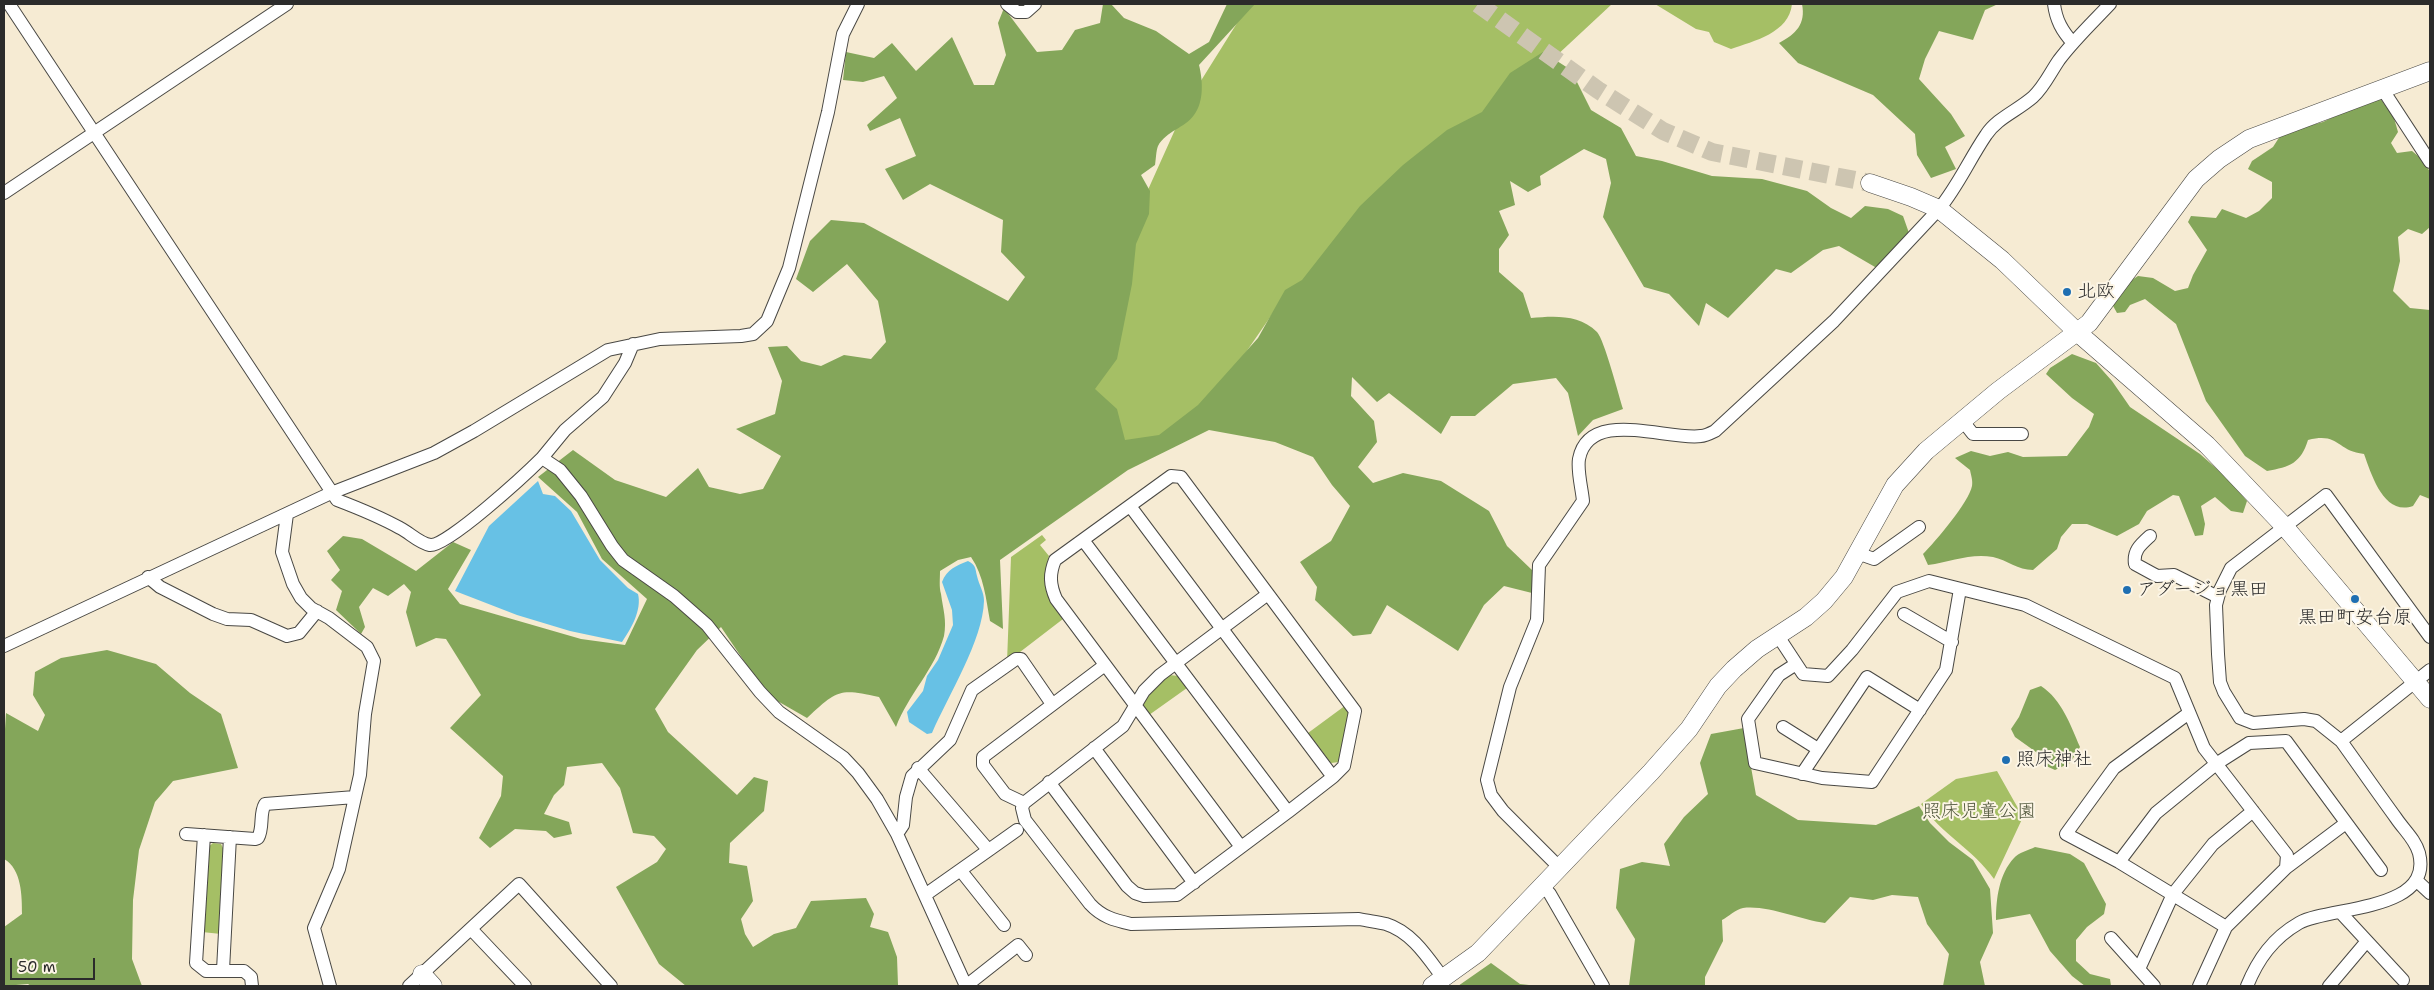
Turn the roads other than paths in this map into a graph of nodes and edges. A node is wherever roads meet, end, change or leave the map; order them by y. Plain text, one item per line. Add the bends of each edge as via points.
1 (9, 4) edge
2 (287, 4) edge
3 (858, 4) edge
4 (1007, 4) edge
5 (1035, 4) edge
6 (2054, 4) edge
7 (2110, 4) edge
8 (2073, 43) junction
9 (2430, 72) edge
10 (2383, 90) junction
11 (94, 133) junction
12 (2430, 162) edge
13 (1870, 183) tunnel mouth
14 (4, 193) edge
15 (1939, 209) junction
16 (2077, 332) junction
17 (633, 344) junction
18 (1962, 420) junction
19 (2022, 434) dead end
20 (542, 458) junction
21 (330, 493) junction
22 (1130, 506) junction
23 (287, 514) junction
24 (2285, 527) junction
25 (1919, 528) dead end
26 (2150, 536) dead end
27 (1083, 540) junction
28 (1857, 553) junction
29 (148, 577) junction
30 (1960, 588) junction
31 (1268, 594) junction
32 (2218, 597) junction
33 (317, 612) junction
34 (1904, 614) dead end
35 (1222, 629) junction
36 (1778, 636) junction
37 (2430, 637) edge
38 (1952, 642) junction
39 (4, 646) edge
40 (1175, 664) junction
41 (1796, 664) junction
42 (1105, 665) junction
43 (2430, 670) edge
44 (2416, 682) junction
45 (2430, 699) edge
46 (1052, 704) junction
47 (1135, 705) junction
48 (1920, 710) junction
49 (2190, 713) junction
50 (1783, 727) dead end
51 (2341, 740) junction
52 (1094, 748) junction
53 (1818, 749) junction
54 (2216, 764) junction
55 (918, 768) junction
56 (1802, 774) junction
57 (1333, 777) junction
58 (1050, 782) junction
59 (355, 797) junction
60 (1024, 803) junction
61 (2253, 811) junction
62 (1288, 812) junction
63 (2346, 823) junction
64 (1016, 830) dead end
65 (186, 834) dead end
66 (897, 834) junction
67 (204, 836) junction
68 (230, 837) junction
69 (1241, 847) junction
70 (986, 852) junction
71 (2119, 862) junction
72 (1559, 867) junction
73 (2286, 868) junction
74 (961, 870) junction
75 (2381, 870) dead end
76 (2422, 874) edge
77 (1194, 883) junction
78 (1542, 885) junction
79 (2430, 893) edge
80 (2173, 894) junction
81 (924, 895) junction
82 (2341, 913) junction
83 (1004, 925) dead end
84 (2226, 927) junction
85 (471, 929) junction
86 (2111, 938) dead end
87 (2367, 941) junction
88 (1026, 955) dead end
89 (223, 970) junction
90 (2139, 970) junction
91 (2403, 980) dead end
92 (421, 982) edge
93 (1437, 982) edge
94 (606, 984) edge
95 (252, 986) edge
96 (330, 986) edge
97 (525, 986) edge
98 (966, 986) edge
99 (1603, 986) edge
100 (2154, 986) edge
101 (2199, 986) edge
102 (2247, 986) edge
103 (2329, 986) edge

1 - 11 street
2 - 11 street
3 - 17 street via 843,34 828,112 789,268 767,321 753,334 660,339
4 - 5 street via 1017,12 1026,12
6 - 8 street via 2055,16
7 - 8 street
8 - 15 street via 2032,98 1997,122 1986,135 1954,192
9 - 10 street
10 - 12 street
10 - 16 street via 2249,139 2219,159 2196,180 2089,323
11 - 14 street
11 - 21 street
13 - 15 street
15 - 16 street via 2002,260
15 - 72 street via 1834,321 1715,431 1700,436 1623,429 1601,433 1587,442 1579,459 1583,501 1539,565 1537,620 1510,687 1487,780 1491,795 1503,811
16 - 18 street
16 - 24 street via 2207,445
17 - 20 street via 603,397 565,430
17 - 21 street via 608,350 434,453
18 - 19 street via 1973,434
18 - 28 street via 1926,451 1895,485
20 - 21 street via 453,534 432,545 337,500
20 - 66 street via 560,470 581,496 623,560 674,596 707,625 779,712 844,758 877,799
21 - 23 street
22 - 27 street
22 - 31 street via 1171,476 1181,477
22 - 35 street
23 - 29 street
23 - 33 street via 282,552 288,574 301,598
24 - 32 street via 2231,568
24 - 37 street via 2326,495
24 - 44 street
25 - 28 street via 1874,559
26 - 32 street via 2138,546 2135,564 2157,576 2174,575
27 - 40 street
27 - 42 street via 1055,560 1050,584 1056,600
28 - 36 street via 1844,577 1824,601
29 - 33 street via 166,591 213,614 227,619 251,620 288,636 299,633
29 - 39 street
30 - 38 street
30 - 41 street via 1929,581 1897,592 1828,676 1803,674
30 - 49 street via 2025,605 2175,678
31 - 35 street
31 - 57 street via 1354,711 1344,766
32 - 51 street via 2220,682 2240,718 2253,723 2316,721
33 - 59 street via 367,647 374,661
34 - 38 street
35 - 40 street
35 - 57 street
36 - 41 street
36 - 72 street via 1734,669 1666,756
38 - 48 street via 1946,670
40 - 47 street via 1151,683
40 - 62 street
41 - 56 street via 1779,675 1748,719 1755,763
42 - 46 street
42 - 47 street
43 - 44 street
44 - 45 street
44 - 51 street
46 - 55 street via 1021,659 1016,659 972,690 950,740
46 - 60 street via 982,760 1005,794
47 - 52 street via 1123,726
47 - 69 street
48 - 53 street via 1867,677
48 - 56 street via 1872,782
49 - 54 street via 2204,748
49 - 71 street via 2114,768 2066,834
50 - 53 street
51 - 76 street via 2414,840
52 - 58 street
52 - 77 street
53 - 56 street
54 - 61 street
54 - 63 street via 2249,743 2286,741
54 - 71 street via 2156,813
55 - 66 street via 906,797 904,825
55 - 70 street via 980,839
57 - 62 street
58 - 60 street
58 - 77 street via 1135,893 1144,896 1177,895
59 - 68 street via 265,804 258,838
59 - 96 street via 339,869 314,928
60 - 93 street via 1025,820 1090,904 1114,920 1131,924 1359,919 1388,924 1421,949
61 - 73 street via 2287,855
61 - 80 street via 2213,844
62 - 69 street
63 - 73 street
63 - 75 street
64 - 70 street
65 - 67 street
66 - 81 street
67 - 68 street
67 - 89 street via 195,959 206,971
68 - 89 street
69 - 77 street
70 - 74 street
71 - 80 street
72 - 78 street
73 - 84 street
74 - 81 street
74 - 83 street
76 - 79 street
76 - 82 street via 2389,900
78 - 93 street via 1478,953
78 - 99 street
80 - 84 street
80 - 90 street
81 - 98 street
82 - 87 street
82 - 102 street via 2315,916 2280,936 2262,954
84 - 101 street
85 - 92 street
85 - 94 street via 519,884
85 - 97 street
86 - 90 street
87 - 91 street
87 - 103 street
88 - 98 street via 1018,945
89 - 95 street via 244,971
90 - 100 street

